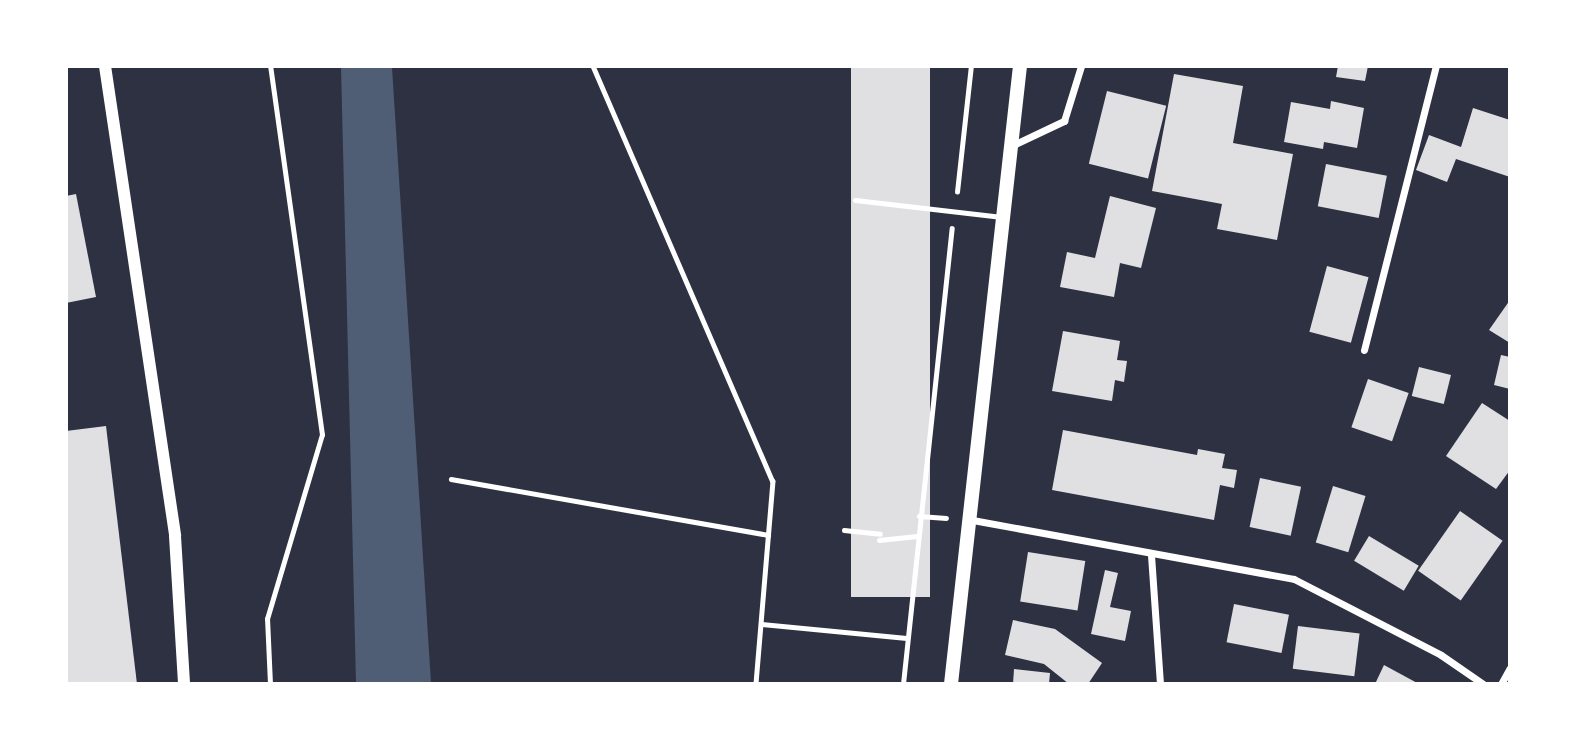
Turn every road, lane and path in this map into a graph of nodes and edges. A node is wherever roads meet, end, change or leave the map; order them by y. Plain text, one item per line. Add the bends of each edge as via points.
1 (105, 66) edge
2 (270, 66) edge
3 (593, 66) edge
4 (971, 66) edge
5 (1020, 66) edge
6 (1081, 66) edge
7 (1436, 66) edge
8 (1010, 146) junction
9 (855, 200) dead end
10 (954, 212) junction
11 (1002, 217) junction
12 (1364, 350) dead end
13 (451, 479) dead end
14 (967, 519) junction
15 (844, 530) dead end
16 (880, 534) dead end
17 (768, 536) junction
18 (917, 536) junction
19 (879, 540) dead end
20 (1150, 555) junction
21 (761, 624) junction
22 (906, 638) junction
23 (1510, 668) edge
24 (184, 684) edge
25 (270, 684) edge
26 (756, 684) edge
27 (903, 684) edge
28 (951, 684) edge
29 (1160, 684) edge
30 (1483, 684) edge
31 (1500, 684) edge

1 - 24 street via 174,536
2 - 25 path via 321,435 267,619
3 - 17 path via 774,481
4 - 10 path
5 - 8 main road
6 - 8 street via 1064,121
7 - 12 street
8 - 11 main road
9 - 10 lane
10 - 11 lane
10 - 18 path
11 - 14 main road
13 - 17 path
14 - 20 street
14 - 28 main road
15 - 16 path
17 - 21 path
18 - 19 path
18 - 22 path
20 - 29 street
20 - 30 street via 1294,579 1441,655
21 - 22 path
21 - 26 path
22 - 27 path
23 - 31 street

